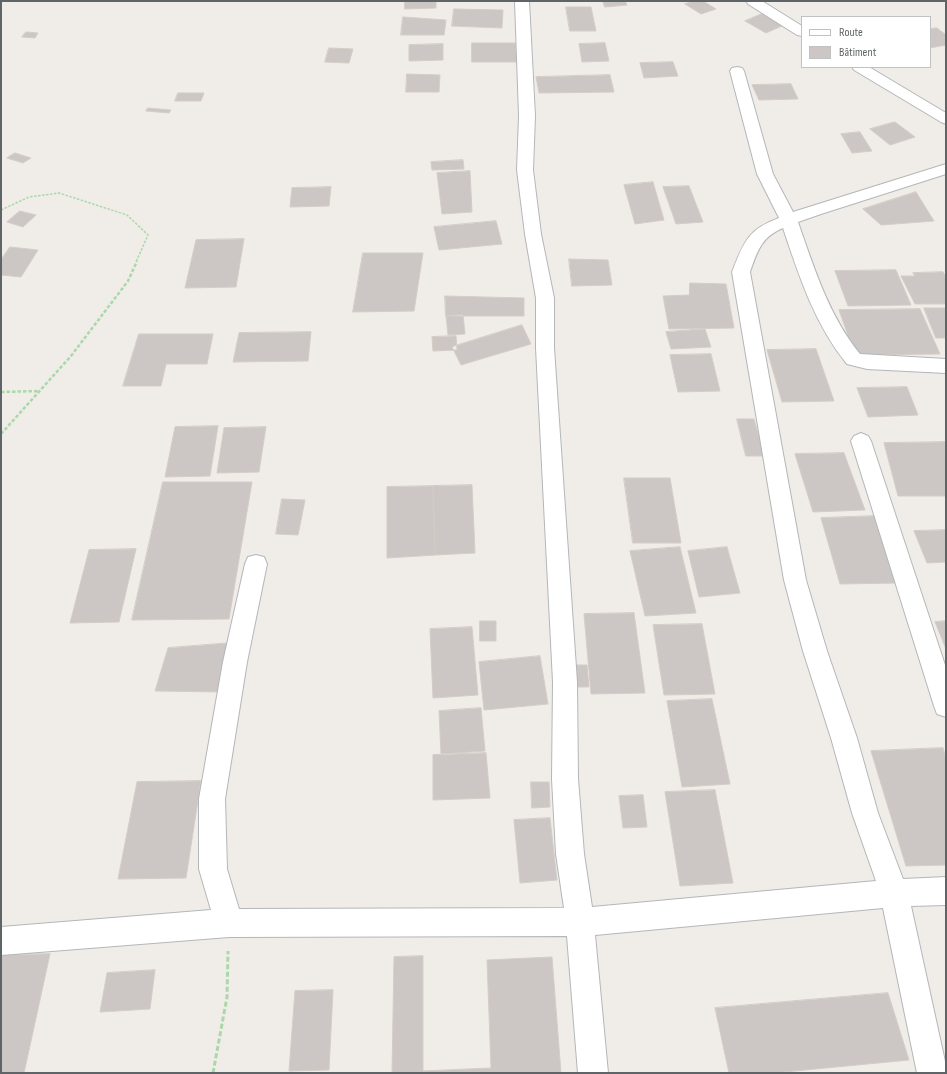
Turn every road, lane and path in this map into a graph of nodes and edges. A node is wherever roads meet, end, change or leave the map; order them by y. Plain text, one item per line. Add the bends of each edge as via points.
1 (522, 1) edge
2 (753, 1) edge
3 (801, 31) edge
4 (861, 68) edge
5 (738, 71) dead end
6 (946, 119) edge
7 (946, 169) edge
8 (1, 210) edge
9 (789, 220) junction
10 (946, 366) edge
11 (40, 391) junction
12 (1, 392) edge
13 (1, 434) edge
14 (861, 441) dead end
15 (256, 564) dead end
16 (946, 706) edge
17 (946, 891) edge
18 (894, 893) junction
19 (580, 922) junction
20 (229, 923) junction
21 (1, 941) edge
22 (213, 1073) edge
23 (593, 1073) edge
24 (932, 1073) edge

1 - 19 street via 527,116 525,170 545,298 546,356 565,682 565,779 570,854
2 - 3 street
4 - 6 street
5 - 9 street via 765,174
7 - 9 street
8 - 11 path via 29,197 59,193 127,216 148,235 128,281 71,356
9 - 10 street via 812,287 837,336 854,359
9 - 18 street via 771,227 752,244 741,272 795,580 865,813
11 - 12 path
11 - 13 path
14 - 16 street
15 - 20 street via 235,662 212,799 213,868
17 - 18 street
18 - 19 street
18 - 24 street
19 - 20 street
19 - 23 street
20 - 21 street
20 - 22 path via 227,997

